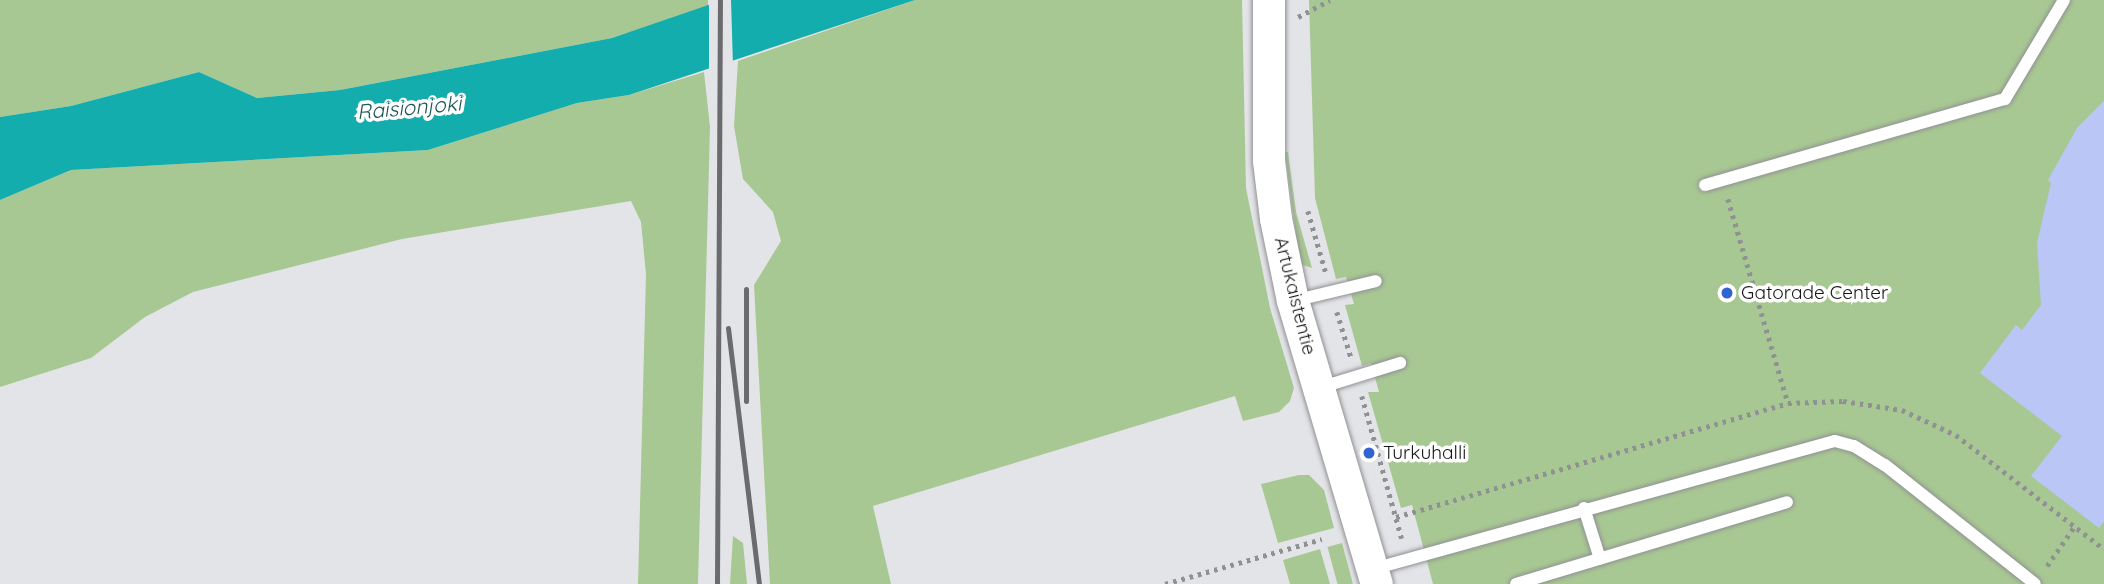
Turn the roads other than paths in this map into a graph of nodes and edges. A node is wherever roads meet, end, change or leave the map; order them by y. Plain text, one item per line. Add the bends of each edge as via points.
1 (1269, 0) edge
2 (2064, 0) edge
3 (1706, 185) dead end
4 (1376, 281) dead end
5 (1293, 301) junction
6 (1400, 363) dead end
7 (1319, 388) junction
8 (1787, 502) dead end
9 (1584, 508) junction
10 (1600, 559) junction
11 (1374, 577) edge
12 (1516, 584) edge
13 (2035, 584) edge

1 - 5 street, Artukaistentie via 1269,161
2 - 3 lane via 2005,99
4 - 5 lane
5 - 7 street, Artukaistentie
6 - 7 lane
7 - 11 street, Artukaistentie
8 - 10 lane
9 - 10 lane
9 - 11 lane
9 - 13 lane via 1835,441 1854,446 1885,465
10 - 12 lane

